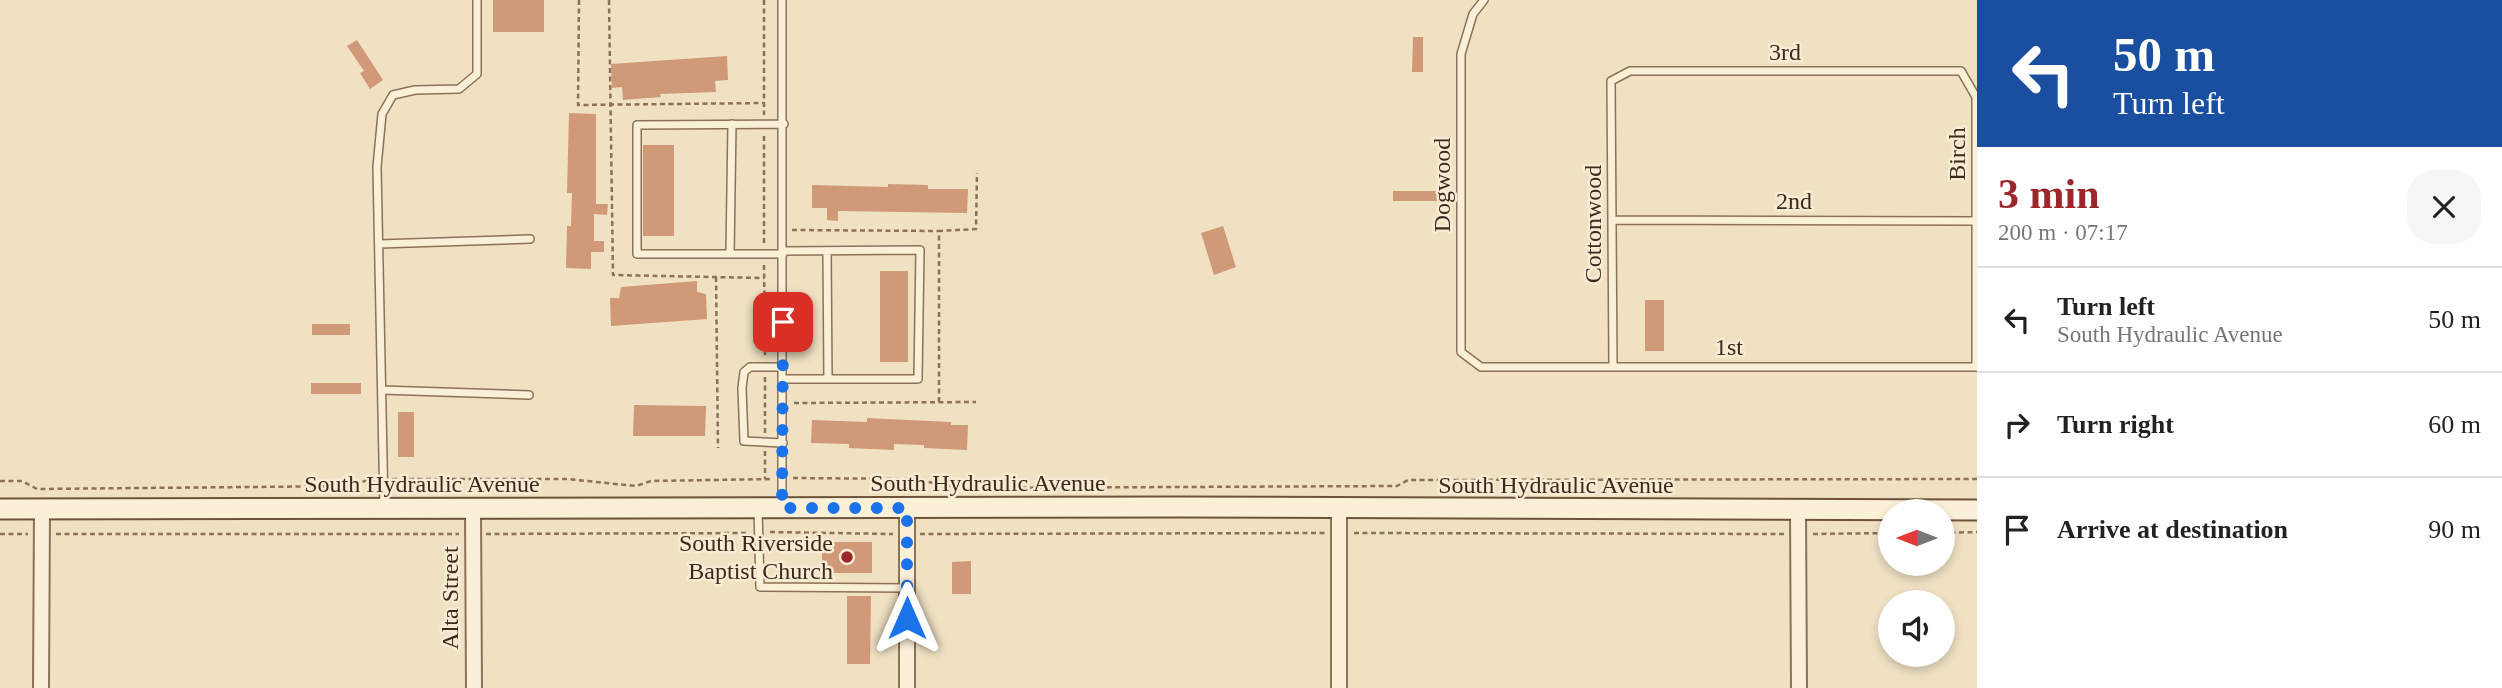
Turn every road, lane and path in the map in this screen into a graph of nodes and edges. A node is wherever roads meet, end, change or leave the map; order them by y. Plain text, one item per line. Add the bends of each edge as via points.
1 (477, 0) edge
2 (579, 0) edge
3 (764, 0) edge
4 (782, 0) edge
5 (1484, 0) edge
6 (1961, 71) joint
7 (1611, 81) joint
8 (764, 103) junction
9 (732, 124) junction
10 (764, 124) junction
11 (783, 124) junction
12 (977, 173) dead end
13 (1612, 220) junction
14 (1976, 221) edge
15 (791, 230) dead end
16 (939, 231) junction
17 (530, 239) dead end
18 (379, 244) junction
19 (827, 251) junction
20 (783, 253) junction
21 (730, 254) junction
22 (764, 254) junction
23 (716, 277) dead end
24 (1481, 366) joint
25 (1613, 366) junction
26 (765, 367) junction
27 (783, 367) junction
28 (1977, 367) edge
29 (783, 379) junction
30 (828, 379) junction
31 (382, 390) junction
32 (529, 395) dead end
33 (939, 402) junction
34 (976, 402) dead end
35 (790, 403) dead end
36 (765, 443) junction
37 (783, 443) junction
38 (718, 448) dead end
39 (384, 479) junction
40 (765, 479) junction
41 (782, 479) junction
42 (1977, 479) edge
43 (0, 481) edge
44 (758, 508) junction
45 (782, 508) junction
46 (907, 508) junction
47 (0, 509) edge
48 (42, 509) junction
49 (384, 509) junction
50 (473, 509) junction
51 (1339, 509) junction
52 (1798, 510) junction
53 (1977, 510) edge
54 (1977, 532) edge
55 (759, 533) junction
56 (1339, 533) junction
57 (1878, 533) edge
58 (1955, 533) edge
59 (0, 534) edge
60 (42, 534) junction
61 (473, 534) junction
62 (907, 534) junction
63 (1798, 534) junction
64 (907, 588) junction
65 (41, 688) edge
66 (474, 688) edge
67 (907, 688) edge
68 (1339, 688) edge
69 (1799, 688) edge

1 - 18 lane via 477,74 459,89 393,95 382,114 377,167
2 - 8 path via 579,105
3 - 8 path
4 - 11 lane
5 - 24 lane, Dogwood via 1473,14 1461,54 1461,352
6 - 7 lane, 3rd via 1630,71
6 - 14 lane, Birch via 1976,97
7 - 13 lane, Cottonwood
8 - 10 path
9 - 10 lane
9 - 21 lane
9 - 21 lane via 637,125 637,254
10 - 11 lane
10 - 22 path
11 - 20 lane
12 - 16 path via 976,229
13 - 14 lane, 2nd
13 - 25 lane, Cottonwood
14 - 28 lane, Birch
15 - 16 path
16 - 33 path
17 - 18 lane
18 - 31 lane
19 - 20 lane
19 - 30 lane
19 - 30 lane via 920,250 918,379
20 - 22 lane
20 - 27 lane
21 - 22 lane
22 - 26 path
23 - 38 path
24 - 25 lane, 1st
25 - 28 lane, 1st
26 - 27 lane
26 - 36 path
26 - 36 lane via 750,367 742,378 744,441
27 - 29 lane
29 - 30 lane
29 - 37 lane
31 - 32 lane
31 - 39 lane
33 - 34 path
33 - 35 path
36 - 37 lane
36 - 40 path
37 - 41 lane
39 - 40 path via 567,479 636,486 651,481
39 - 43 path via 354,486 37,489 22,481
39 - 49 lane
40 - 41 path
41 - 42 path via 912,479 962,488 1397,486 1408,480
41 - 45 lane
44 - 45 street, South Hydraulic Avenue
44 - 50 street, South Hydraulic Avenue
44 - 55 lane
45 - 46 street, South Hydraulic Avenue
46 - 51 street, South Hydraulic Avenue
46 - 62 street
47 - 48 street, South Hydraulic Avenue
48 - 49 street, South Hydraulic Avenue
48 - 60 street
49 - 50 street, South Hydraulic Avenue
50 - 61 street, Alta Street
51 - 52 street, South Hydraulic Avenue
51 - 56 street
52 - 53 street, South Hydraulic Avenue
52 - 63 street
54 - 58 path
55 - 61 path
55 - 62 path
55 - 64 lane via 760,587
56 - 62 path
56 - 63 path
56 - 68 street
57 - 63 path
59 - 60 path
60 - 61 path
60 - 65 street
61 - 66 street, Alta Street
62 - 64 street
63 - 69 street
64 - 67 street

